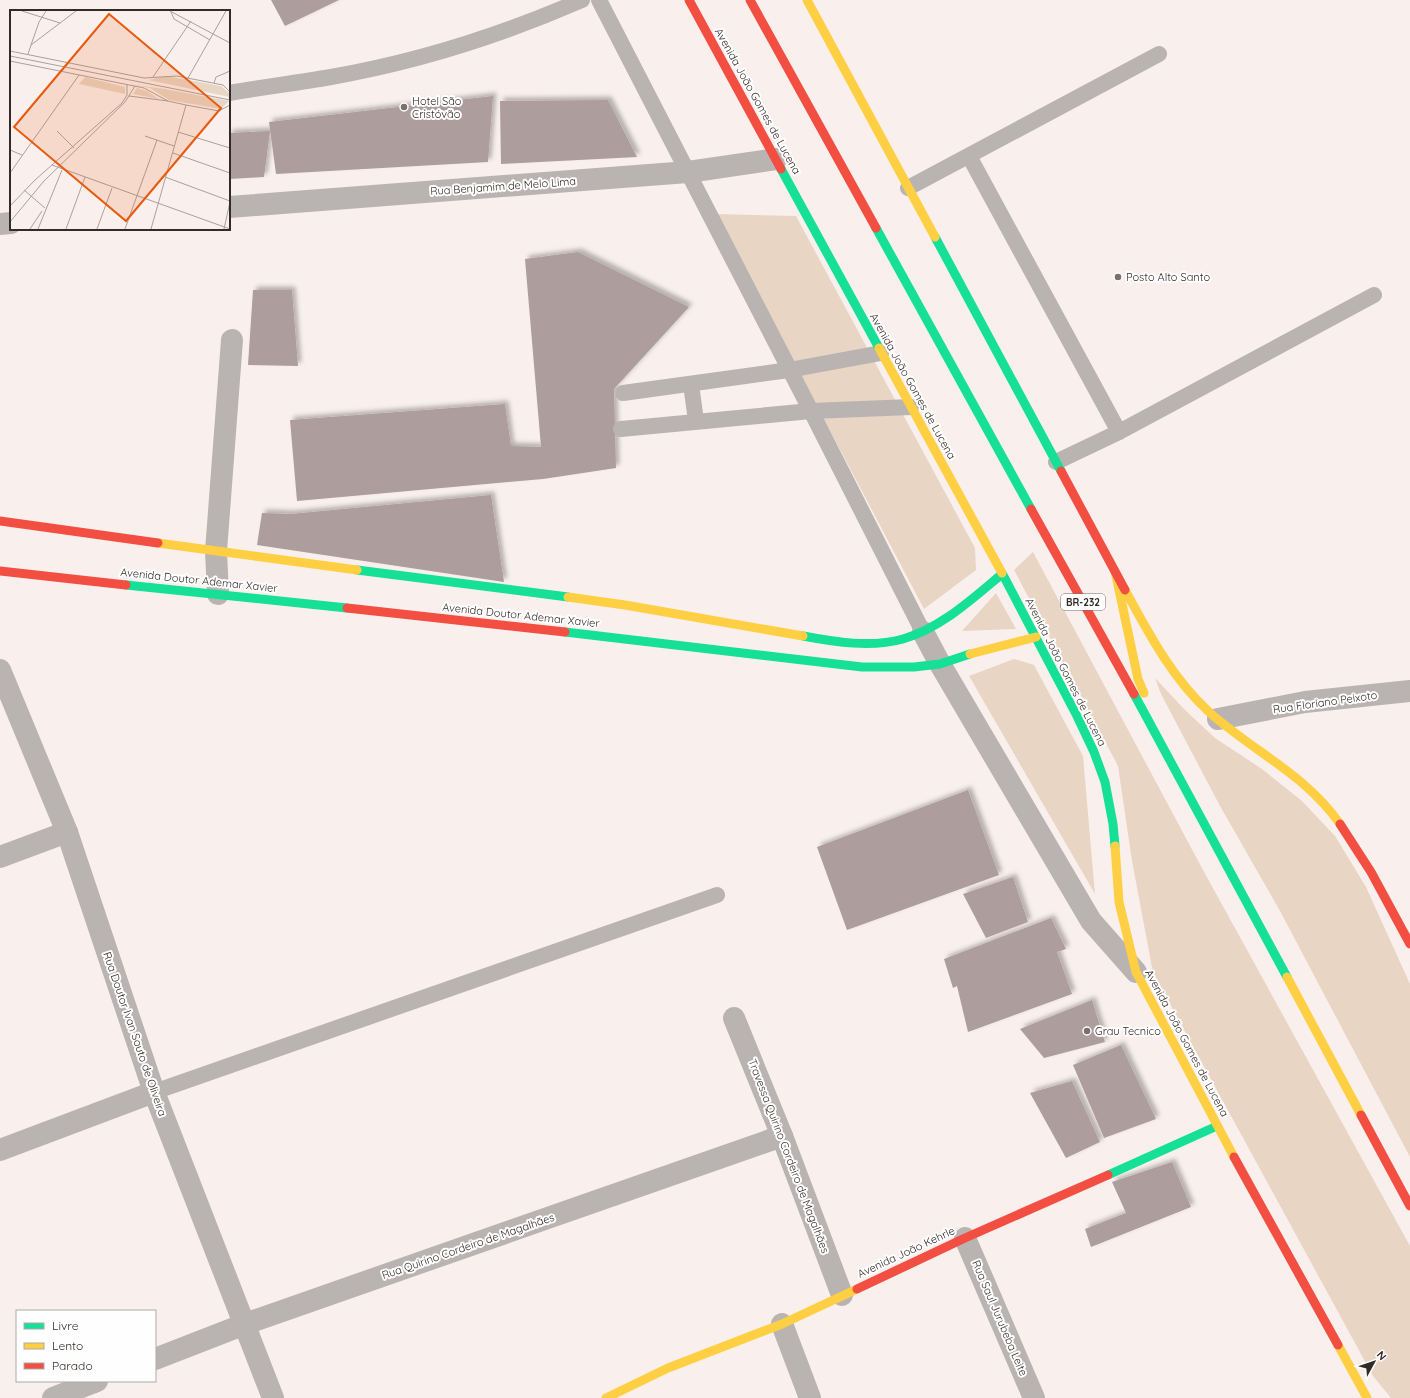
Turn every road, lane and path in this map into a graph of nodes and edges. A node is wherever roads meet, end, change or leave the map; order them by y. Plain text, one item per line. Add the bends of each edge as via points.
1 (582, 0) edge
2 (599, 0) edge
3 (689, 0) edge
4 (750, 0) edge
5 (807, 0) edge
6 (1159, 54) dead end
7 (230, 93) edge
8 (969, 156) junction
9 (776, 159) junction
10 (688, 172) junction
11 (908, 188) junction
12 (230, 207) edge
13 (10, 223) edge
14 (0, 224) edge
15 (1374, 295) dead end
16 (232, 340) dead end
17 (882, 353) junction
18 (789, 370) junction
19 (690, 384) junction
20 (623, 393) dead end
21 (911, 407) junction
22 (811, 411) junction
23 (696, 422) junction
24 (621, 429) dead end
25 (1119, 432) junction
26 (1056, 462) junction
27 (0, 521) edge
28 (216, 551) junction
29 (0, 571) edge
30 (1115, 571) junction
31 (1002, 574) junction
32 (218, 594) junction
33 (625, 605) junction
34 (625, 618) dead end
35 (923, 632) junction
36 (1036, 637) junction
37 (940, 664) junction
38 (0, 670) edge
39 (1410, 691) edge
40 (1218, 720) junction
41 (1180, 778) junction
42 (67, 832) junction
43 (0, 857) edge
44 (717, 895) dead end
45 (1410, 944) edge
46 (1136, 972) junction
47 (734, 1018) dead end
48 (154, 1092) junction
49 (1216, 1126) junction
50 (782, 1136) junction
51 (0, 1150) edge
52 (1410, 1206) edge
53 (965, 1238) junction
54 (842, 1295) junction
55 (245, 1324) junction
56 (782, 1324) junction
57 (156, 1358) edge
58 (94, 1382) edge
59 (52, 1398) edge
60 (273, 1398) edge
61 (606, 1398) edge
62 (810, 1398) edge
63 (1034, 1398) edge
64 (1367, 1398) edge

1 - 7 lane via 532,22 406,60 332,77
2 - 10 lane
3 - 9 main road, Avenida João Gomes de Lucena
4 - 41 main road, BR-232
5 - 11 main road
6 - 8 lane
8 - 11 lane
8 - 25 lane
9 - 10 street, Rua Benjamim de Melo Lima
9 - 17 main road, Avenida João Gomes de Lucena
10 - 12 street, Rua Benjamim de Melo Lima
10 - 18 lane
11 - 26 main road
13 - 14 street
15 - 25 lane
16 - 28 street
17 - 18 lane
17 - 21 main road, Avenida João Gomes de Lucena
18 - 19 lane
18 - 22 lane
19 - 20 lane
19 - 23 lane
21 - 22 lane
21 - 31 main road, Avenida João Gomes de Lucena
22 - 23 lane
22 - 35 lane
23 - 24 lane
25 - 26 lane
26 - 30 main road
27 - 28 main road, Avenida Doutor Ademar Xavier
28 - 32 street
28 - 33 main road, Avenida Doutor Ademar Xavier
29 - 32 main road, Avenida Doutor Ademar Xavier
30 - 40 main road via 1159,653 1185,687
30 - 41 main road via 1138,679
31 - 35 main road, Avenida Doutor Ademar Xavier
31 - 36 main road, Avenida João Gomes de Lucena
32 - 37 main road, Avenida Doutor Ademar Xavier via 624,634 826,664 895,668
33 - 34 main road
33 - 35 main road, Avenida Doutor Ademar Xavier via 836,642 887,642
35 - 37 street
36 - 37 main road, Avenida Doutor Ademar Xavier
36 - 46 main road, Avenida João Gomes de Lucena via 1094,752 1105,782 1113,824 1119,902
37 - 46 street via 1091,920
38 - 42 street, Rua Doutor Ivan Souto de Oliveira
39 - 40 street, Rua Floriano Peixoto via 1305,702
40 - 45 main road via 1297,777 1325,805 1352,841
41 - 52 main road, BR-232
42 - 43 street
42 - 48 street, Rua Doutor Ivan Souto de Oliveira
44 - 48 lane
46 - 49 main road, Avenida João Gomes de Lucena
47 - 50 street, Travessa Quirino Cordeiro de Magalhães
48 - 51 street
48 - 55 street, Rua Doutor Ivan Souto de Oliveira
49 - 53 main road, Avenida João Kehrle
49 - 64 main road, Avenida João Gomes de Lucena
50 - 54 street, Travessa Quirino Cordeiro de Magalhães
50 - 55 street, Rua Quirino Cordeiro de Magalhães
53 - 54 main road, Avenida João Kehrle
53 - 63 street, Rua Saul Jurubeba Leite
54 - 56 main road, Avenida João Kehrle
55 - 57 street, Rua Quirino Cordeiro de Magalhães
55 - 60 street, Rua Doutor Ivan Souto de Oliveira
56 - 61 main road, Avenida João Kehrle via 668,1368
56 - 62 street
58 - 59 street

